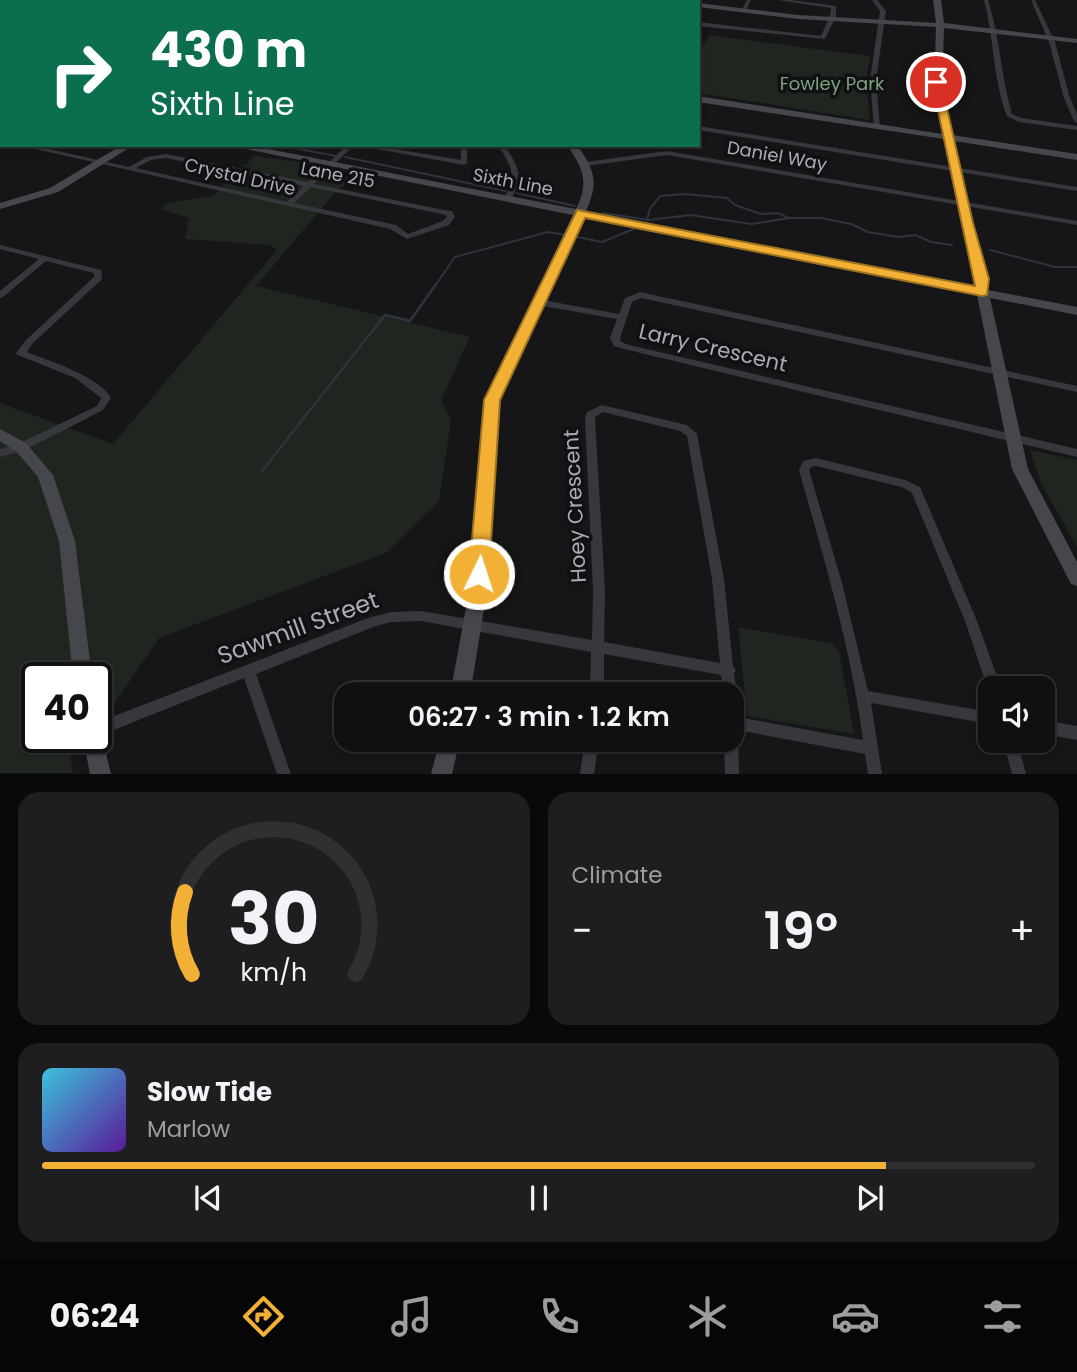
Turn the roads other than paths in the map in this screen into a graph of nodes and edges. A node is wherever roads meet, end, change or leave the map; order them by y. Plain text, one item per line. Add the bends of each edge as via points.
1 (749, 0) edge
2 (780, 0) edge
3 (874, 0) edge
4 (937, 0) edge
5 (986, 0) edge
6 (1033, 0) edge
7 (700, 5) edge
8 (743, 10) junction
9 (831, 19) junction
10 (882, 20) junction
11 (700, 24) edge
12 (939, 25) junction
13 (995, 32) junction
14 (1051, 38) junction
15 (1077, 41) edge
16 (700, 99) edge
17 (1077, 121) edge
18 (877, 127) junction
19 (700, 128) edge
20 (1077, 128) edge
21 (948, 138) junction
22 (31, 147) edge
23 (126, 147) edge
24 (242, 147) edge
25 (349, 147) edge
26 (370, 147) edge
27 (464, 147) edge
28 (502, 147) edge
29 (574, 147) edge
30 (1077, 157) edge
31 (101, 163) junction
32 (586, 163) junction
33 (332, 165) junction
34 (130, 169) junction
35 (955, 169) junction
36 (310, 185) junction
37 (1077, 189) edge
38 (507, 198) junction
39 (289, 204) junction
40 (962, 204) junction
41 (0, 206) edge
42 (581, 213) junction
43 (1077, 223) edge
44 (407, 237) joint
45 (0, 247) edge
46 (44, 259) junction
47 (982, 285) junction
48 (0, 295) edge
49 (537, 302) junction
50 (1077, 311) edge
51 (622, 317) junction
52 (999, 372) junction
53 (1077, 389) edge
54 (0, 434) edge
55 (1011, 437) junction
56 (21, 447) junction
57 (0, 453) edge
58 (1077, 453) edge
59 (1077, 579) edge
60 (474, 624) junction
61 (599, 647) junction
62 (81, 662) edge
63 (248, 670) junction
64 (729, 670) junction
65 (989, 676) edge
66 (463, 682) edge
67 (598, 682) edge
68 (729, 682) edge
69 (864, 696) junction
70 (978, 716) edge
71 (112, 724) edge
72 (744, 725) edge
73 (1055, 729) edge
74 (1077, 733) edge
75 (872, 748) junction
76 (447, 752) edge
77 (590, 752) edge
78 (732, 752) edge
79 (96, 753) edge
80 (1013, 753) edge
81 (100, 774) edge
82 (284, 774) edge
83 (441, 774) edge
84 (587, 774) edge
85 (732, 774) edge
86 (875, 774) edge
87 (1019, 774) edge

1 - 8 street
2 - 9 street via 831,6 835,9
3 - 10 street via 882,7
4 - 12 street
5 - 13 street
6 - 14 street
7 - 8 street
8 - 9 street
9 - 10 street
9 - 11 street via 818,39
10 - 12 street
10 - 18 street via 873,80
12 - 13 street
12 - 21 street via 936,82
13 - 14 street
13 - 20 street via 1009,115
14 - 15 street
14 - 17 street
16 - 18 street
18 - 21 street
19 - 35 street
21 - 30 street
21 - 35 street
22 - 31 street, Crystal Drive
23 - 31 street
24 - 33 street, Sixth Line
25 - 33 street
26 - 27 street via 464,163
28 - 38 street via 516,167 515,189
29 - 32 street
31 - 34 street, Crystal Drive
31 - 41 street via 47,193
32 - 40 street, Daniel Way via 667,153
32 - 42 street via 589,185
33 - 36 street
33 - 38 street, Sixth Line
34 - 36 street, Lane 215 via 161,156
34 - 39 street, Crystal Drive
35 - 37 street
35 - 40 street
36 - 39 street
36 - 44 street, Lane 215 via 449,213 446,223
38 - 42 street, Sixth Line
39 - 44 street, Crystal Drive via 393,227
40 - 43 street, Daniel Way
40 - 47 street
42 - 47 street, Sixth Line
42 - 49 street
45 - 46 street
46 - 48 street
46 - 56 street via 99,274 21,353 78,376 106,398 100,408
47 - 50 street, Sixth Line
47 - 52 street
49 - 51 street
49 - 60 street via 492,400
51 - 52 street, Larry Crescent via 630,297 640,295
51 - 55 street, Larry Crescent via 615,338 622,346
52 - 53 street
52 - 55 street
54 - 56 street
55 - 58 street
55 - 59 street via 1027,486
56 - 57 street
56 - 62 street via 45,475 67,541
60 - 61 street, Sawmill Street
60 - 63 street, Sawmill Street via 421,616 391,617
60 - 66 street
61 - 64 street, Sawmill Street
61 - 64 street, Hoey Crescent via 590,419 602,408 692,434
61 - 67 street
63 - 71 street, Sawmill Street
63 - 82 street
64 - 68 street
65 - 69 street via 916,490 811,462 804,470
69 - 70 street
69 - 75 street
72 - 75 street
73 - 74 street
75 - 86 street
76 - 83 street
77 - 84 street
78 - 85 street
79 - 81 street
80 - 87 street

